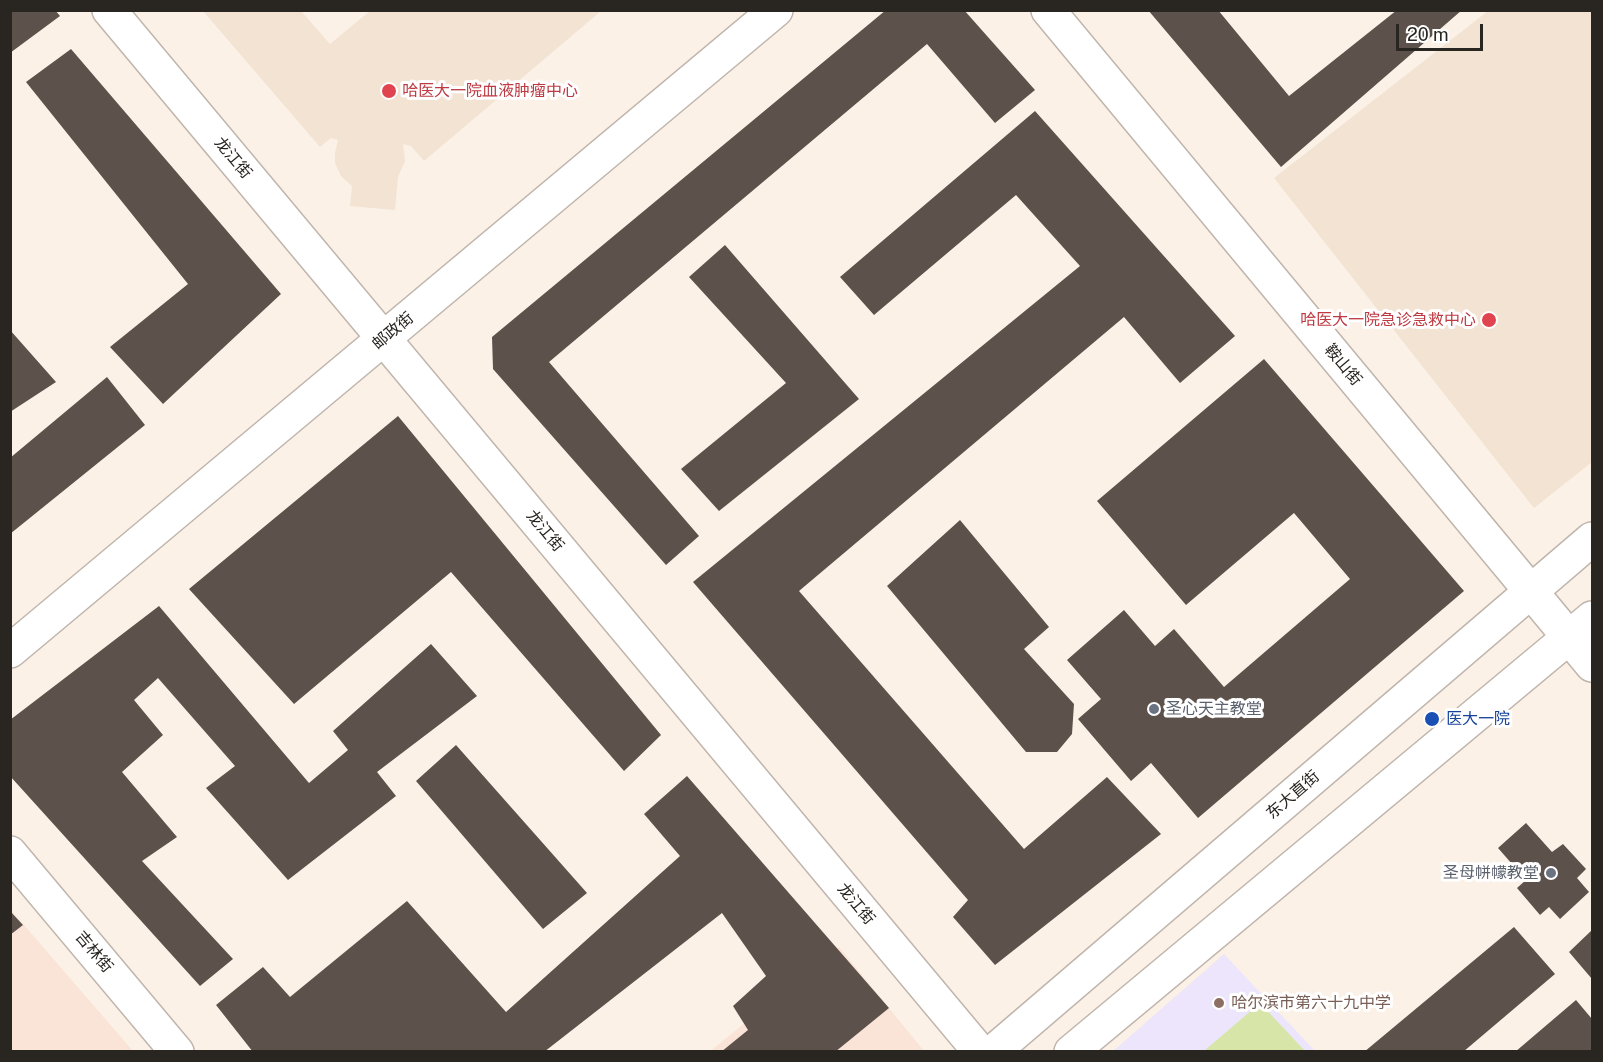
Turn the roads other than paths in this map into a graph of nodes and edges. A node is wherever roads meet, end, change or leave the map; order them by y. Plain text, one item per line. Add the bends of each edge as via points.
1 (109, 10) edge
2 (776, 10) edge
3 (1048, 10) edge
4 (384, 339) junction
5 (1593, 539) edge
6 (1531, 591) junction
7 (1581, 628) edge
8 (10, 651) edge
9 (1593, 665) edge
10 (10, 853) edge
11 (177, 1052) edge
12 (980, 1052) edge
13 (993, 1052) edge
14 (1071, 1052) edge

1 - 4 street, 龙江街
2 - 4 street, 邮政街
3 - 6 street, 鞍山街
4 - 8 street, 邮政街
4 - 12 street, 龙江街
5 - 6 street, 东大直街
6 - 7 street, 鞍山街
6 - 13 street, 东大直街
7 - 9 street, 鞍山街
7 - 14 street
10 - 11 street, 吉林街

